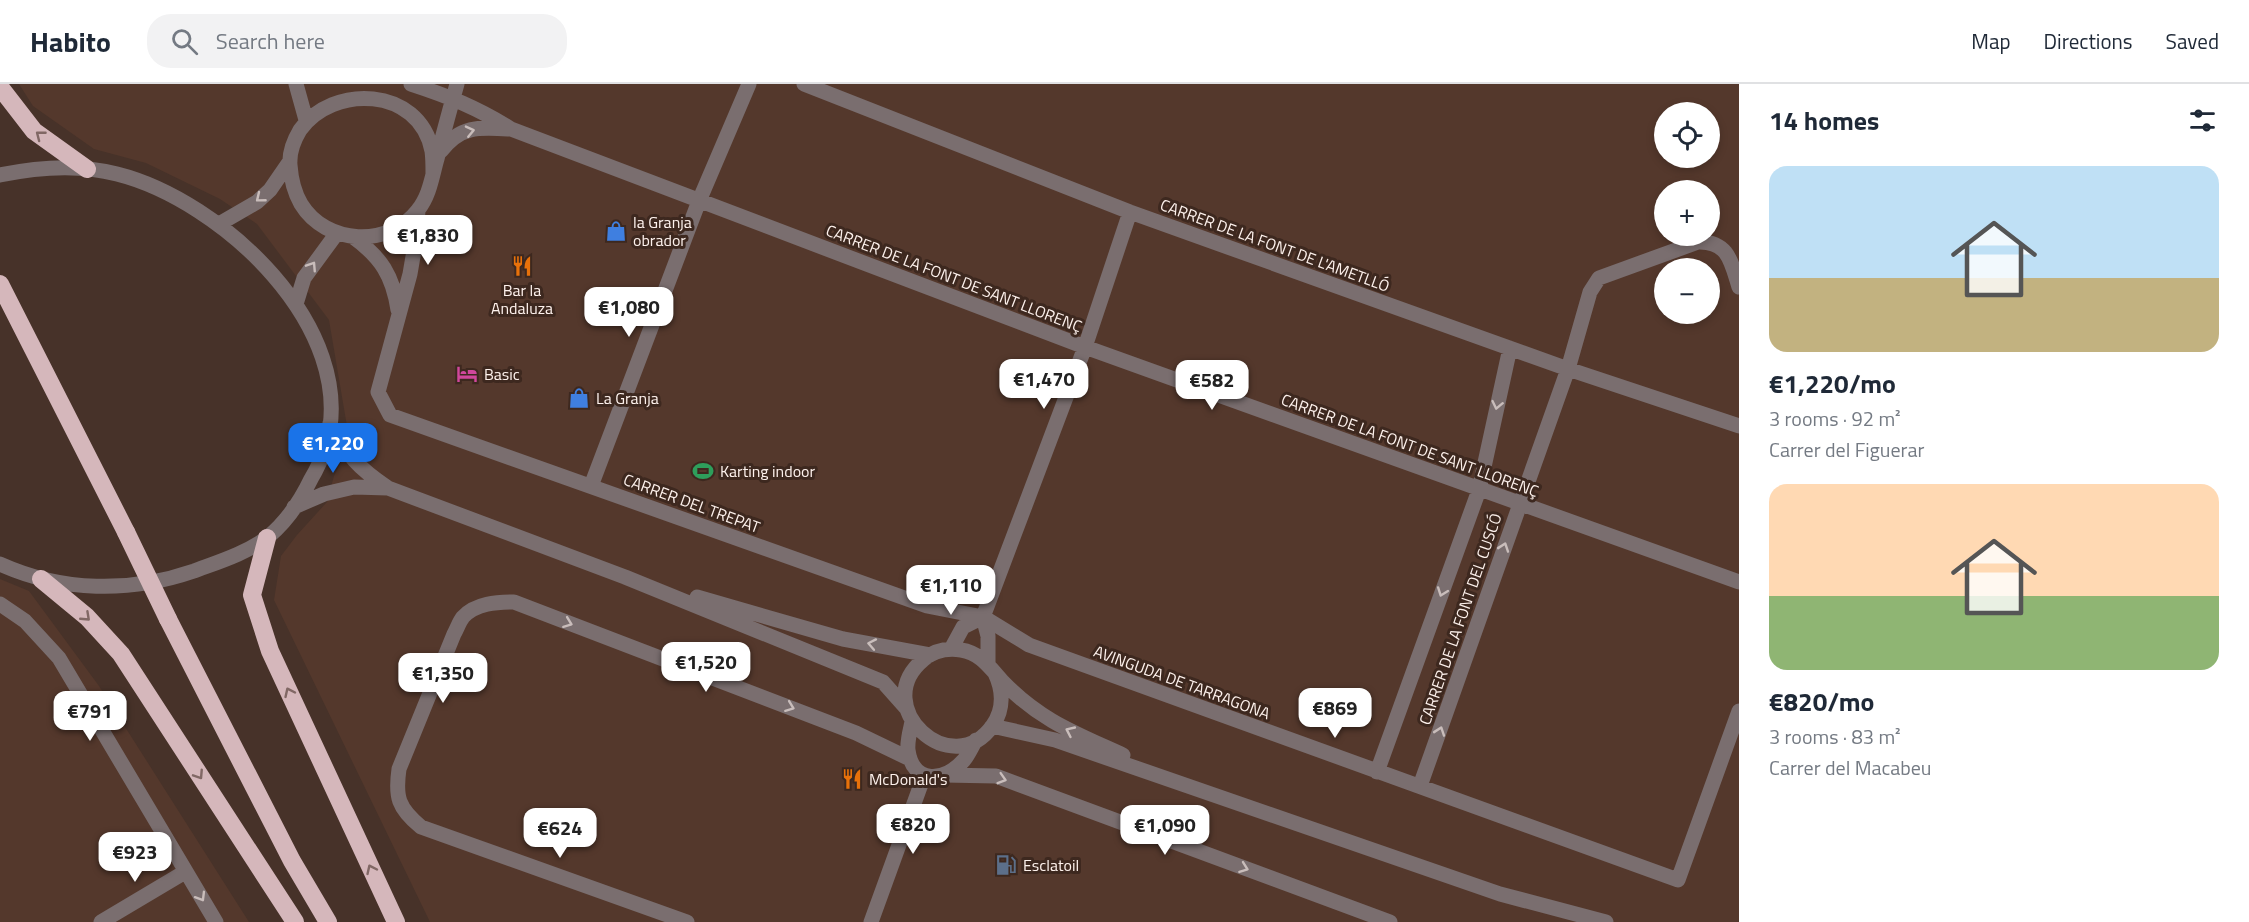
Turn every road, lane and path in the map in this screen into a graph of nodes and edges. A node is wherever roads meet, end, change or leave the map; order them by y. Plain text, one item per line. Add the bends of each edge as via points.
1 (296, 84) edge
2 (382, 84) edge
3 (749, 84) edge
4 (804, 84) edge
5 (422, 85) edge
6 (0, 87) edge
7 (455, 91) edge
8 (394, 102) junction
9 (306, 120) junction
10 (511, 129) junction
11 (438, 154) junction
12 (290, 161) junction
13 (87, 169) junction
14 (433, 174) junction
15 (0, 175) edge
16 (699, 201) junction
17 (418, 210) junction
18 (1130, 212) junction
19 (219, 224) junction
20 (337, 233) junction
21 (353, 237) junction
22 (0, 284) edge
23 (1739, 287) edge
24 (296, 304) junction
25 (399, 316) junction
26 (1085, 347) junction
27 (1510, 348) junction
28 (1568, 369) junction
29 (330, 423) junction
30 (1739, 426) edge
31 (591, 486) junction
32 (388, 488) junction
33 (1479, 490) junction
34 (1519, 504) junction
35 (294, 507) junction
36 (267, 538) junction
37 (0, 564) edge
38 (625, 577) junction
39 (41, 579) junction
40 (1739, 582) edge
41 (0, 604) edge
42 (983, 617) junction
43 (951, 649) junction
44 (930, 655) junction
45 (991, 668) junction
46 (1739, 711) edge
47 (909, 716) junction
48 (992, 726) junction
49 (976, 740) junction
50 (910, 759) junction
51 (1377, 772) junction
52 (944, 775) junction
53 (924, 776) junction
54 (1420, 786) junction
55 (1200, 790) junction
56 (185, 872) junction
57 (101, 922) edge
58 (216, 922) edge
59 (295, 922) edge
60 (328, 922) edge
61 (396, 922) edge
62 (687, 922) edge
63 (871, 922) edge
64 (1390, 922) edge
65 (1606, 922) edge

1 - 9 street
2 - 8 street
3 - 16 street
4 - 18 street, CARRER DE LA FONT DE L'AMETLLÓ
5 - 7 street
5 - 8 street
13 -> 6 highway via 34,131
7 - 10 street
7 - 11 street
8 - 9 street via 369,94 345,95 323,104
8 - 14 street via 411,113 425,132 432,151
9 - 12 street via 295,139
11 -> 10 street via 465,131
10 - 16 street, CARRER DE LA FONT DE SANT LLORENÇ
11 - 14 street
12 -> 19 street via 257,202
12 - 20 street via 292,184 302,205 317,222
13 - 15 street via 21,170
13 - 19 street via 143,183 181,200
14 - 17 street
16 - 26 street, CARRER DE LA FONT DE SANT LLORENÇ
16 - 31 street
17 - 21 street via 389,232
17 - 25 street via 410,274
18 - 26 street
18 - 27 street, CARRER DE LA FONT DE L'AMETLLÓ
19 - 24 street via 249,249
20 - 21 street
24 -> 20 street via 304,278
21 - 25 street via 383,265 395,290
22 - 60 highway, bridge via 292,861
23 - 28 street, CARRER DE LA FONT DEL CUSCÓ via 1727,255 1719,244 1709,242 1698,242 1599,278 1590,292
24 - 29 street via 324,362
25 - 31 street, CARRER DEL TREPAT via 378,392 390,415
26 - 33 street, CARRER DE LA FONT DE SANT LLORENÇ
26 - 42 street
27 - 28 street, CARRER DE LA FONT DE L'AMETLLÓ
27 -> 33 street, CARRER DE LA FONT DEL CUSCÓ
28 - 30 street, CARRER DE LA FONT DE L'AMETLLÓ
28 - 34 street, CARRER DE LA FONT DEL CUSCÓ
29 - 32 street via 362,470
29 - 35 street via 318,465
31 - 42 street, CARRER DEL TREPAT via 927,606
32 - 35 street via 354,487
32 - 38 street
33 - 34 street, CARRER DE LA FONT DE SANT LLORENÇ
33 -> 51 street, CARRER DE LA FONT DEL CUSCÓ
34 - 40 street, CARRER DE LA FONT DE SANT LLORENÇ
54 -> 34 street, CARRER DE LA FONT DEL CUSCÓ
35 - 36 street
36 - 39 street via 217,563 152,582 112,588
61 -> 36 highway via 270,651 252,595
37 - 39 street
44 -> 38 street via 843,639
38 - 47 street via 883,682
39 -> 59 highway via 87,617 121,654
41 - 56 street via 26,621 59,658
42 - 43 street via 963,627
42 - 45 street
42 - 51 street, AVINGUDA DE TARRAGONA via 1029,645
43 - 44 street
43 - 45 street via 971,652
44 - 47 street via 909,678
45 - 48 street via 1000,686 1001,700
55 -> 45 street via 1052,722 1031,708
46 - 54 street, AVINGUDA DE TARRAGONA via 1678,880
47 - 49 street via 927,738 941,744 963,745
47 - 50 street
48 - 49 street
48 - 55 street via 1055,740
49 - 52 street via 964,760
50 - 53 street
62 -> 50 street via 421,827 404,809 396,792 399,769 463,617 477,607 514,602 856,733
51 - 54 street, AVINGUDA DE TARRAGONA
52 - 53 street
52 -> 64 street via 996,776
53 - 63 street
55 - 65 street via 1500,894
56 - 57 street
56 -> 58 street

